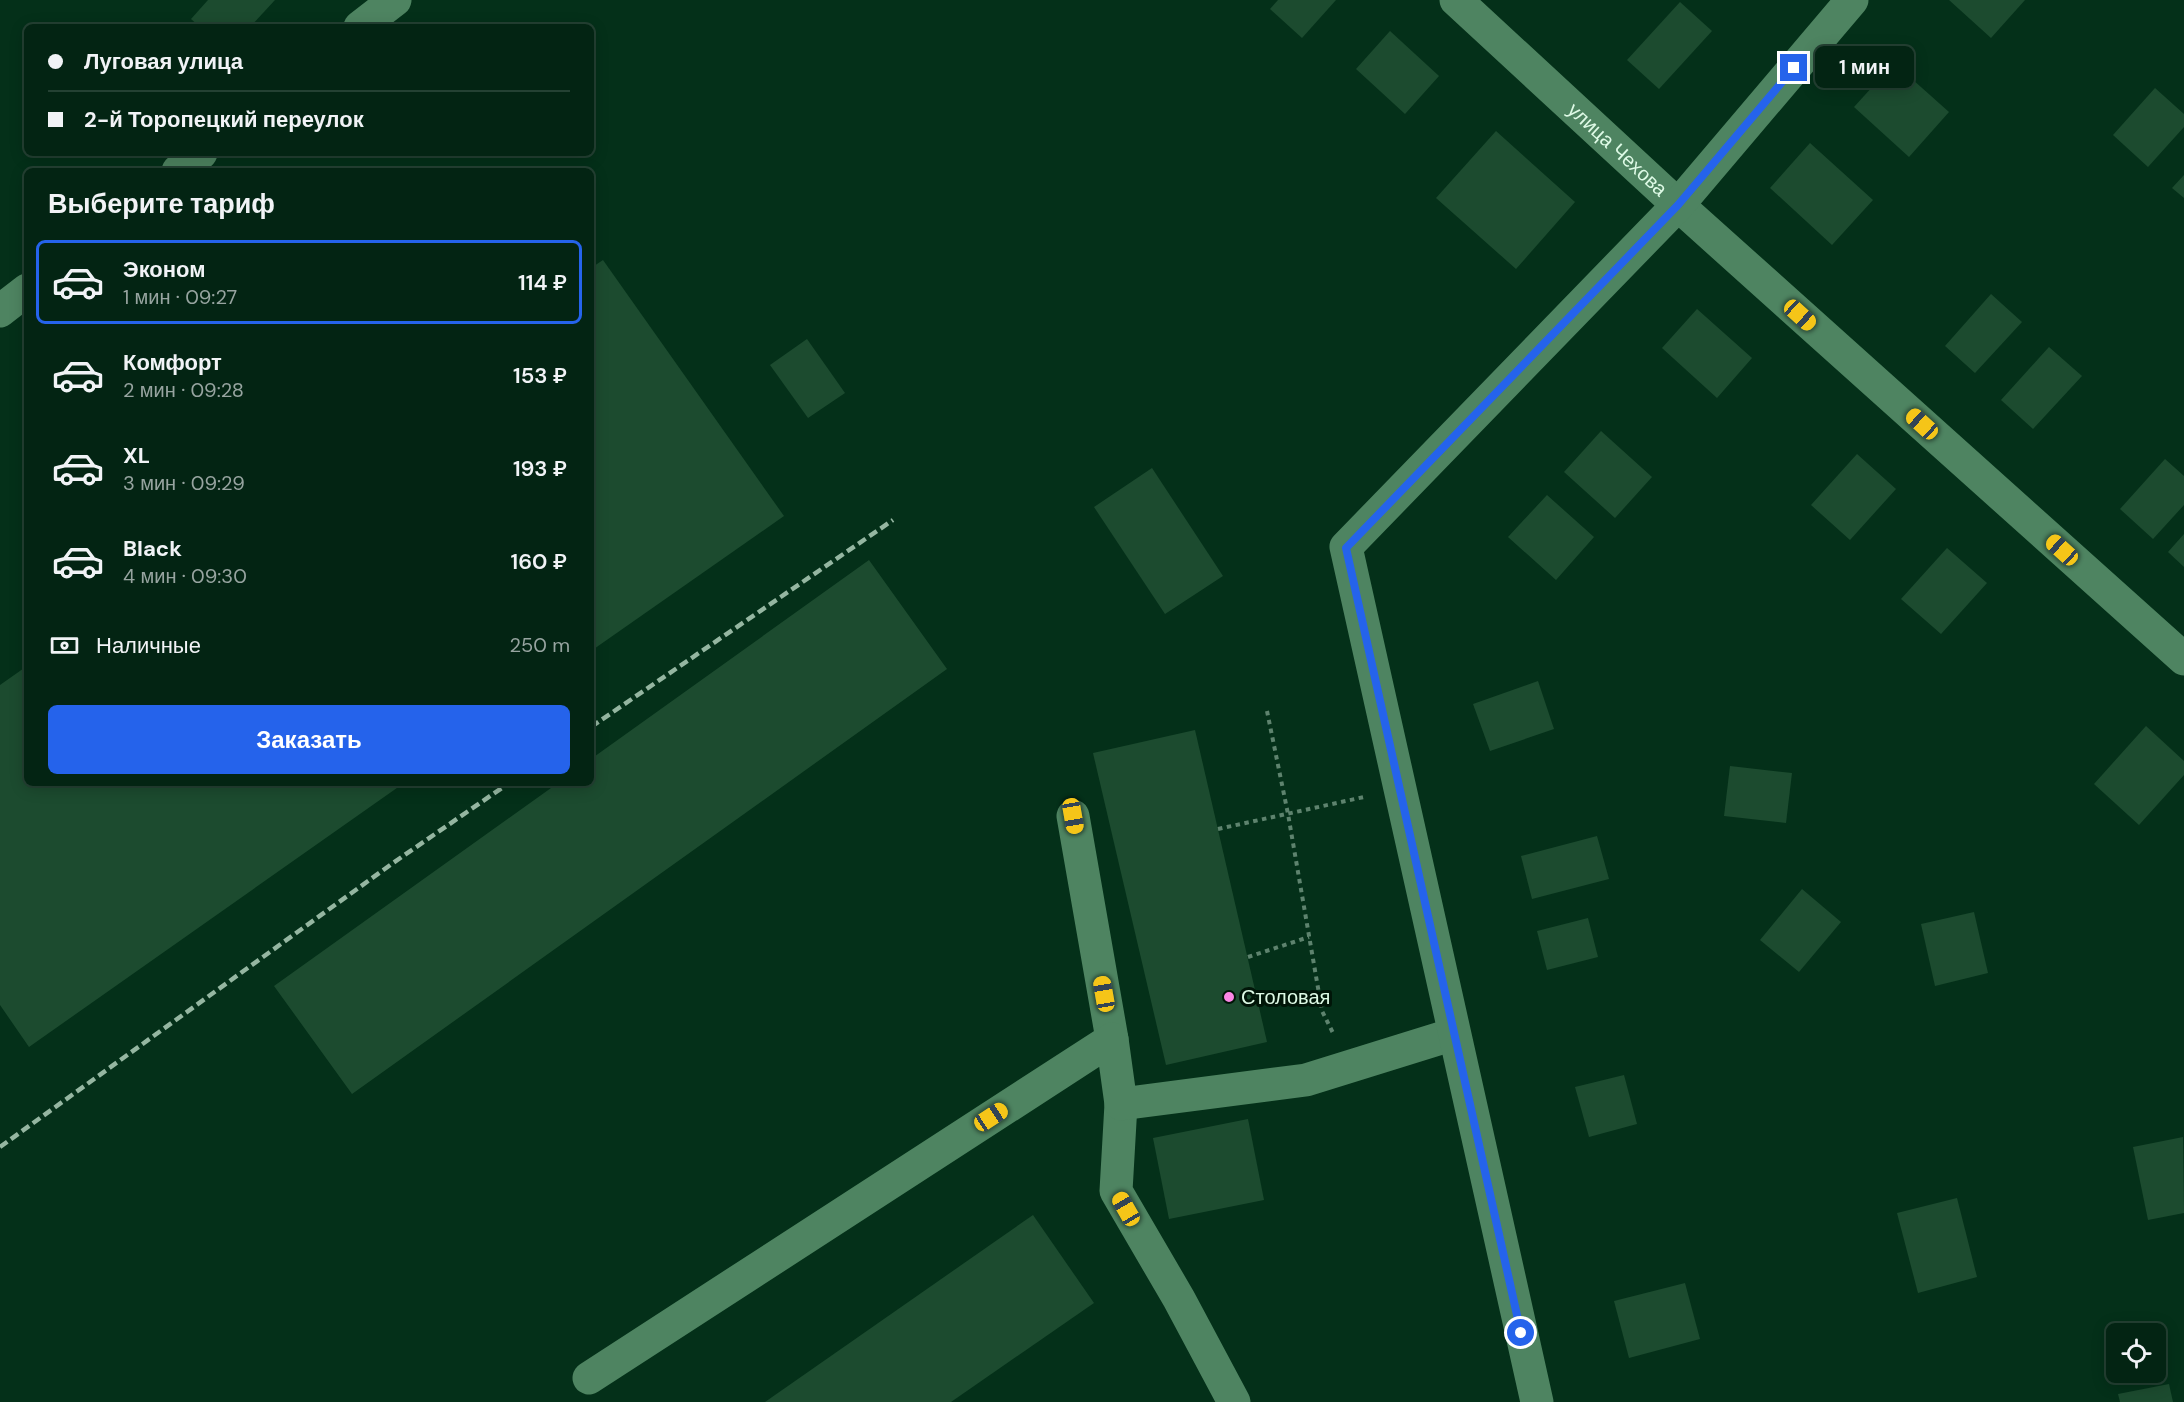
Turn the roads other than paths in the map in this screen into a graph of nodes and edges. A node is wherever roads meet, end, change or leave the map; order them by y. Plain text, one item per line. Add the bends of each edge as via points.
1 (394, 0) edge
2 (1456, 0) edge
3 (1852, 0) edge
4 (364, 24) edge
5 (197, 156) edge
6 (182, 168) edge
7 (1678, 205) junction
8 (24, 292) edge
9 (0, 311) edge
10 (2184, 659) edge
11 (1073, 816) dead end
12 (1455, 1034) junction
13 (1112, 1039) junction
14 (1121, 1104) junction
15 (589, 1378) dead end
16 (1234, 1402) edge
17 (1537, 1402) edge

1 - 4 street
2 - 7 street, улица Чехова
3 - 7 street
5 - 6 street
7 - 10 street, улица Чехова
7 - 12 street via 1346,548
8 - 9 street
11 - 13 street
12 - 14 street via 1306,1080
12 - 17 street
13 - 14 street
13 - 15 street
14 - 16 street via 1116,1191

